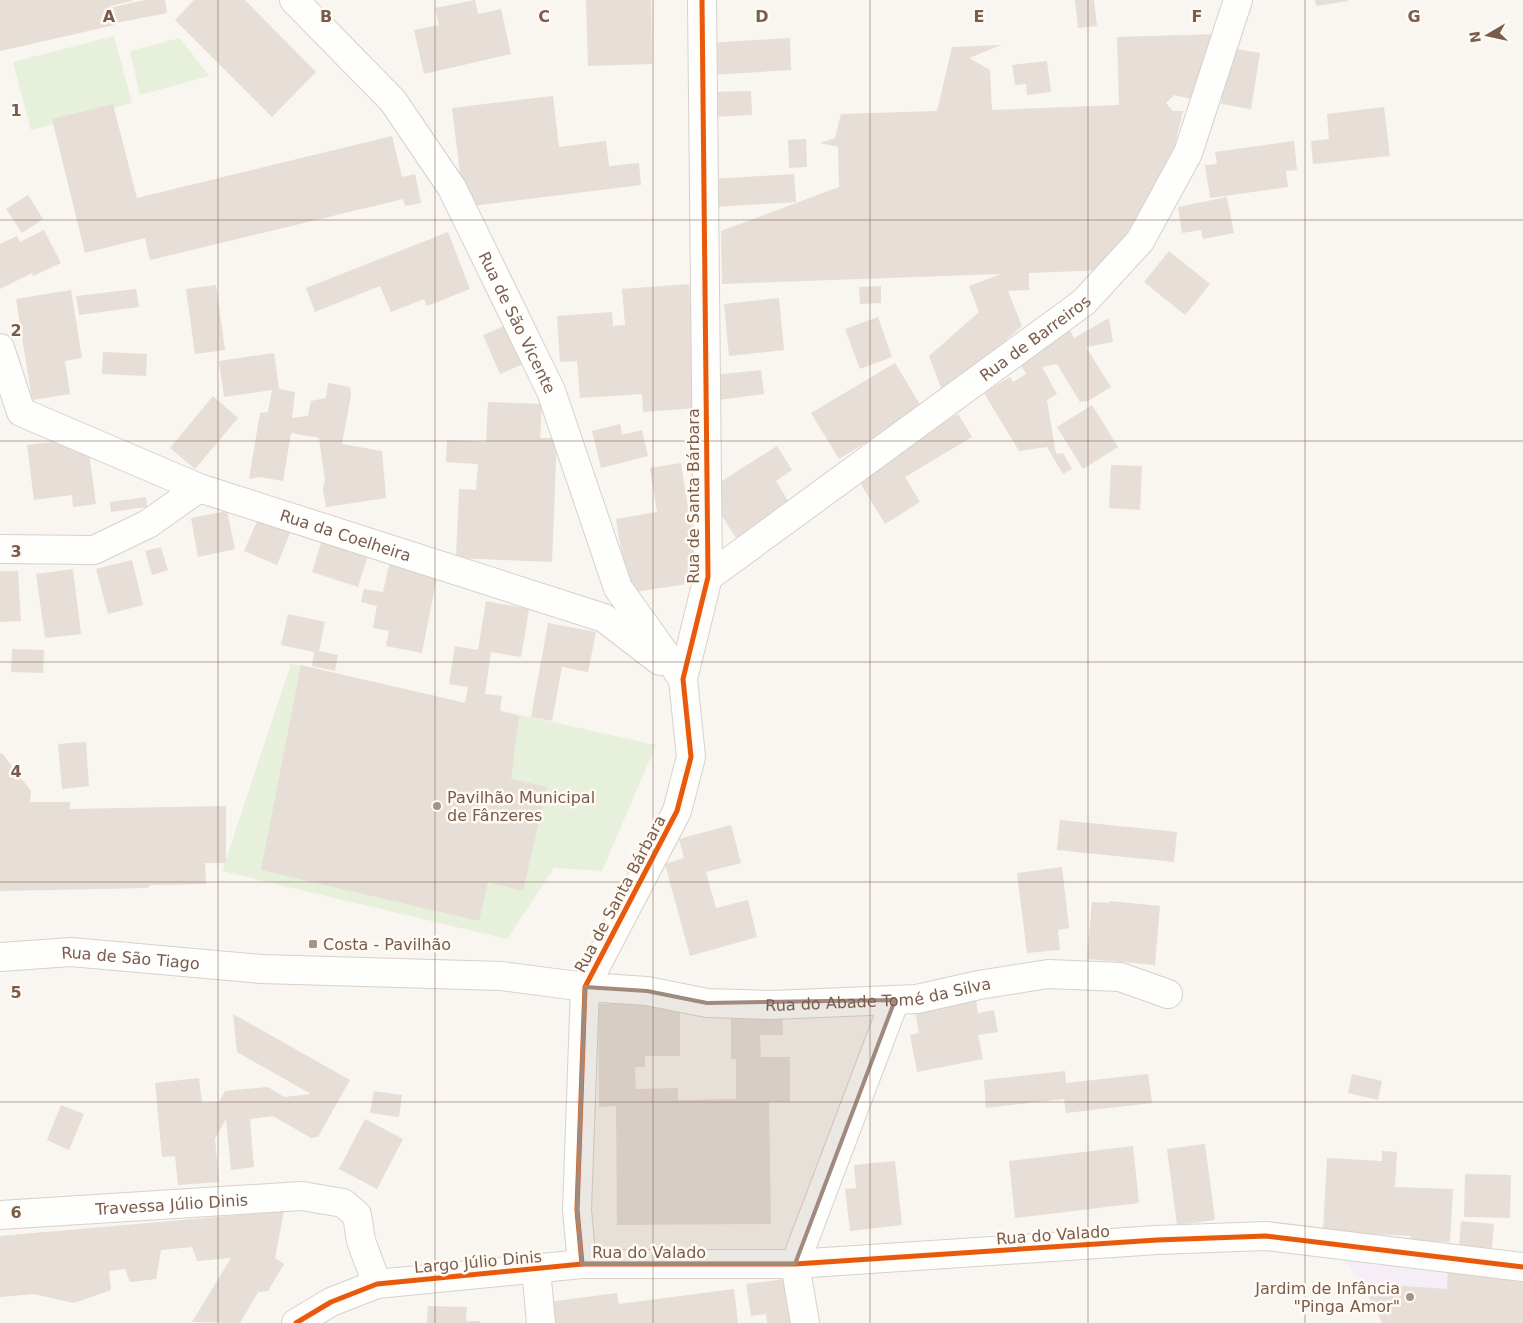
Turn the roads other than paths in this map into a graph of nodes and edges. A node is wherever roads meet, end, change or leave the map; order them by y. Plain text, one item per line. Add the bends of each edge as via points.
1 (294, 0) edge
2 (702, 0) edge
3 (1238, 0) edge
4 (0, 348) edge
5 (198, 488) junction
6 (0, 548) edge
7 (708, 577) junction
8 (683, 679) junction
9 (0, 956) edge
10 (585, 987) junction
11 (1168, 994) dead end
12 (894, 1000) junction
13 (0, 1214) edge
14 (582, 1264) junction
15 (795, 1264) junction
16 (1523, 1267) edge
17 (536, 1269) junction
18 (377, 1284) junction
19 (296, 1323) edge
20 (541, 1323) edge
21 (805, 1323) edge

1 - 8 street, Rua de São Vicente via 393,101 452,188 551,391 618,588
2 - 7 street, Rua de Santa Bárbara
3 - 7 street, Rua de Barreiros via 1188,153 1140,241 1084,302
4 - 5 street, Rua da Coelheira via 21,412
5 - 6 street via 148,524 94,550
5 - 8 street, Rua da Coelheira via 604,618
7 - 8 street, Rua de Santa Bárbara
8 - 10 street, Rua de Santa Bárbara via 691,756 677,811
9 - 10 street, Rua de São Tiago via 70,952 261,969 500,976
10 - 12 street, Rua do Abade Tomé da Silva via 647,991 707,1003 773,1005
10 - 14 street, Rua de Santa Bárbara via 577,1210
11 - 12 street, Rua do Abade Tomé da Silva via 1120,977 1048,974 917,999
12 - 15 street
13 - 18 street, Travessa Júlio Dinis via 302,1196 343,1203 357,1215
14 - 15 street, Rua do Valado
14 - 17 street, Largo Júlio Dinis
15 - 16 street, Rua do Valado via 1266,1236
15 - 21 street
17 - 18 street, Largo Júlio Dinis
17 - 20 street
18 - 19 street, Largo Júlio Dinis via 331,1302

